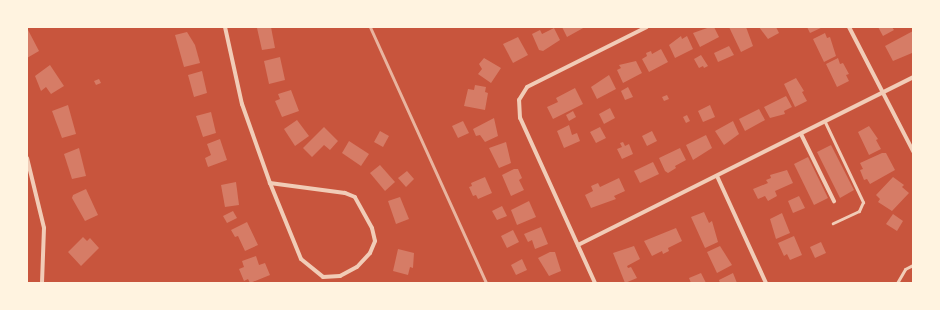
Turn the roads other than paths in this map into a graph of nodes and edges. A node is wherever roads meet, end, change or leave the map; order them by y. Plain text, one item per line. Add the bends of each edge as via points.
1 (225, 27) edge
2 (646, 27) edge
3 (849, 27) edge
4 (913, 77) edge
5 (882, 93) junction
6 (825, 122) junction
7 (801, 134) junction
8 (913, 151) edge
9 (27, 158) edge
10 (717, 176) junction
11 (270, 183) junction
12 (834, 201) dead end
13 (833, 223) dead end
14 (578, 245) junction
15 (913, 265) edge
16 (42, 283) edge
17 (595, 283) edge
18 (766, 283) edge
19 (896, 283) edge

1 - 11 street via 242,104
2 - 14 street via 527,87 520,96 520,118
3 - 5 street
4 - 5 street
5 - 6 street
5 - 8 street
6 - 7 street
6 - 13 lane via 863,202 859,211
7 - 10 street
7 - 12 street
9 - 16 street via 44,228
10 - 14 street
10 - 18 street
11 - 11 street via 346,193 355,197 372,228 375,241 370,253 357,267 340,276 323,277 301,259
14 - 17 street
15 - 19 lane via 905,269

